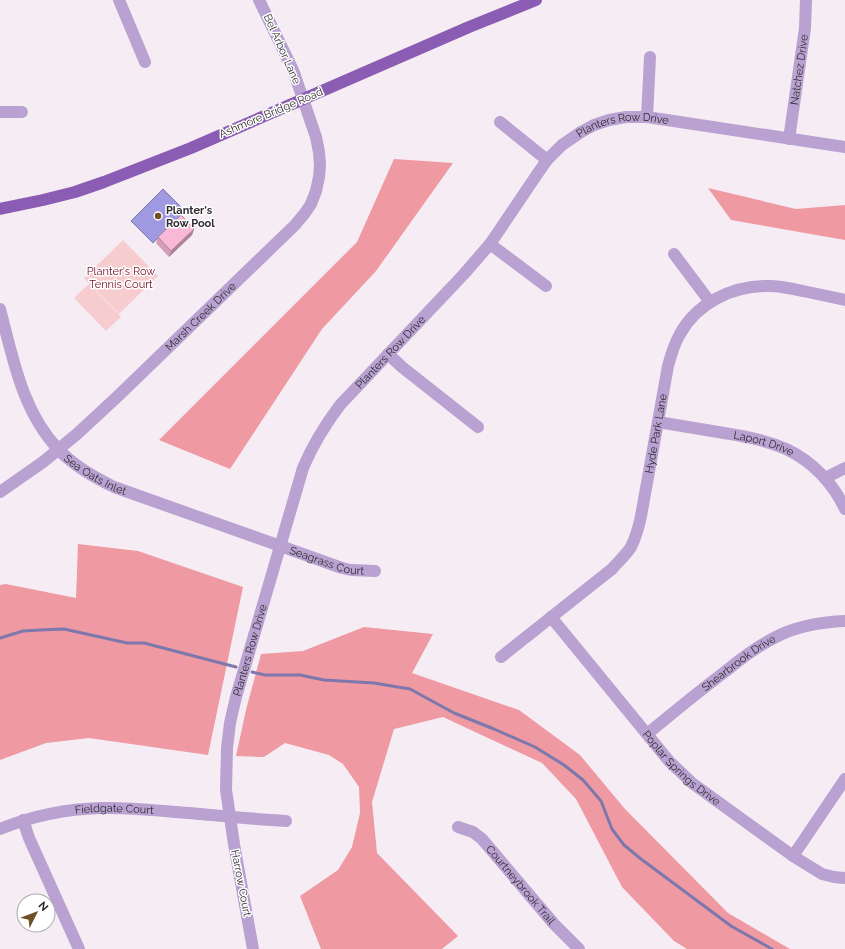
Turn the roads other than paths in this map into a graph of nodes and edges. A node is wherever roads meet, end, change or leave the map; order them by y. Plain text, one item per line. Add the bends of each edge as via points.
1 (119, 0) edge
2 (259, 0) edge
3 (536, 0) edge
4 (806, 0) edge
5 (650, 57) dead end
6 (145, 62) dead end
7 (303, 99) junction
8 (0, 112) edge
9 (22, 112) dead end
10 (646, 117) junction
11 (500, 122) dead end
12 (789, 139) junction
13 (845, 147) edge
14 (547, 160) junction
15 (0, 209) edge
16 (490, 244) junction
17 (674, 254) dead end
18 (546, 286) dead end
19 (845, 300) edge
20 (710, 302) junction
21 (0, 309) edge
22 (388, 354) junction
23 (658, 422) junction
24 (478, 426) dead end
25 (58, 450) junction
26 (845, 468) edge
27 (825, 478) junction
28 (0, 492) edge
29 (845, 509) edge
30 (280, 546) junction
31 (375, 571) dead end
32 (551, 617) junction
33 (845, 621) edge
34 (501, 657) dead end
35 (647, 734) junction
36 (845, 779) edge
37 (230, 817) junction
38 (22, 820) junction
39 (286, 821) dead end
40 (458, 827) dead end
41 (0, 829) edge
42 (793, 856) junction
43 (845, 878) edge
44 (79, 949) edge
45 (253, 949) edge
46 (579, 949) edge

1 - 6 street
2 - 7 street, Bel Arbor Lane via 293,70
3 - 7 main road, Ashmore Bridge Road
4 - 12 street, Natchez Drive via 805,28
5 - 10 street
7 - 15 main road, Ashmore Bridge Road via 191,148 104,182 74,192
7 - 25 street, Marsh Creek Drive via 316,137 320,165 316,191 305,213 118,396
8 - 9 street
10 - 12 street, Planters Row Drive
10 - 14 street, Planters Row Drive via 626,117 594,125 567,140
11 - 14 street
12 - 13 street, Planters Row Drive
14 - 16 street, Planters Row Drive
16 - 18 street
16 - 22 street, Planters Row Drive
17 - 20 street
19 - 20 street, Hyde Park Lane via 784,287 767,286 733,291
20 - 23 street, Hyde Park Lane via 690,319 673,348
21 - 25 street, Sea Oats Inlet via 23,393 40,426
22 - 24 street
22 - 30 street, Planters Row Drive via 340,405 316,439 303,468
23 - 27 street, Laport Drive via 766,442 806,461
23 - 32 street, Hyde Park Lane via 641,516 631,547 612,569
25 - 28 street, Marsh Creek Drive
25 - 30 street, Sea Oats Inlet via 77,466 114,487
26 - 27 street
27 - 29 street, Laport Drive
30 - 31 street, Seagrass Court via 342,568
30 - 37 street, Planters Row Drive via 230,723 226,774
32 - 34 street, Hyde Park Lane
32 - 35 street, Poplar Springs Drive
33 - 35 street, Shearbrook Drive via 815,624 792,630 770,640 745,656
35 - 42 street, Poplar Springs Drive via 669,762 692,783
36 - 42 street
37 - 38 street, Fieldgate Court via 103,808 58,812
37 - 39 street, Fieldgate Court
37 - 45 street, Harrow Court
38 - 41 street, Fieldgate Court
38 - 44 street
40 - 46 street, Courtneybrook Trail via 482,838 554,924
42 - 43 street, Poplar Springs Drive via 822,874

